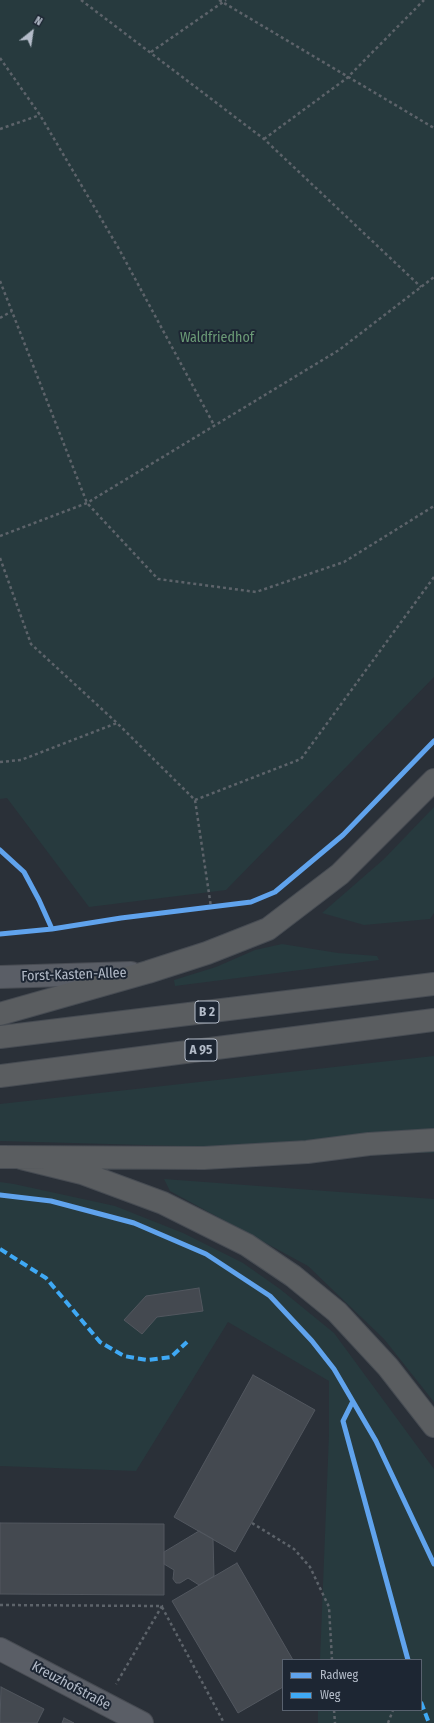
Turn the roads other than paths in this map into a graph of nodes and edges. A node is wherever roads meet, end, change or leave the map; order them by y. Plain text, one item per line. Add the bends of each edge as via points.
1 (434, 780) edge
2 (148, 972) junction
3 (0, 977) edge
4 (424, 986) edge
5 (0, 1014) edge
6 (434, 1020) edge
7 (0, 1037) edge
8 (0, 1076) edge
9 (427, 1140) edge
10 (10, 1158) edge
11 (434, 1426) edge
12 (0, 1649) edge
13 (142, 1723) edge

1 - 2 highway via 340,874 268,929 207,953
2 - 3 street, Forst-Kasten-Allee
2 - 5 highway
4 - 7 highway, B 2
6 - 8 highway, A 95
9 - 10 highway via 307,1152 204,1158
10 - 11 highway via 82,1173 163,1203 247,1245 293,1276 337,1312 388,1367
12 - 13 street, Kreuzhofstraße

